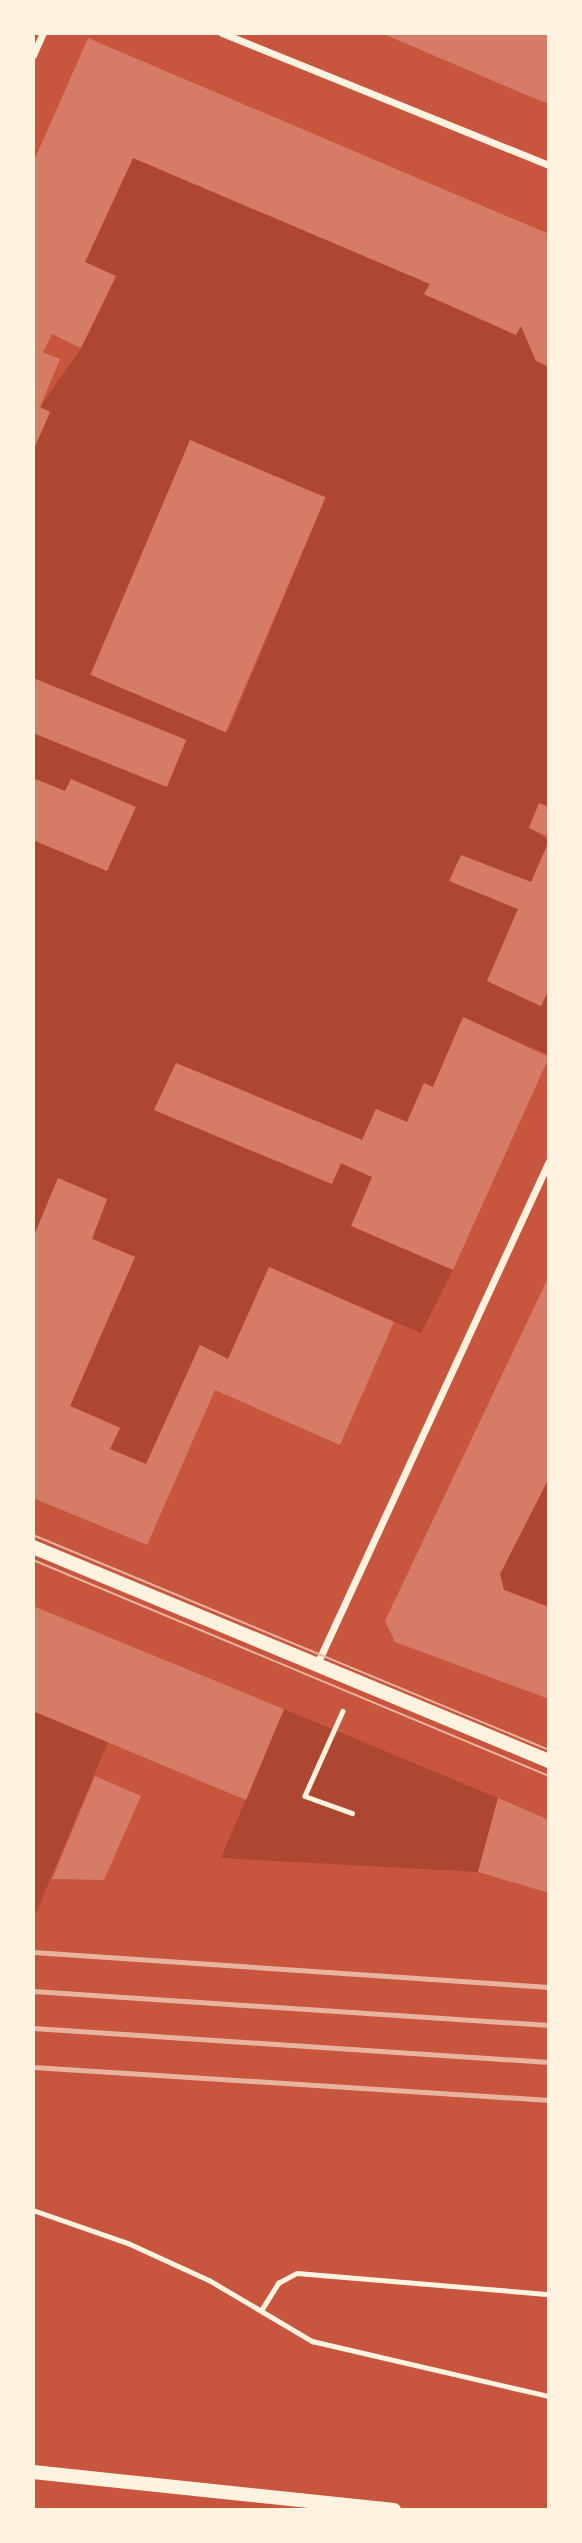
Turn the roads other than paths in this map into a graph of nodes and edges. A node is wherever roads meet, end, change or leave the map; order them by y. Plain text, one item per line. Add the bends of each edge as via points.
1 (43, 33) edge
2 (222, 33) edge
3 (33, 55) edge
4 (549, 164) edge
5 (549, 1161) edge
6 (33, 1547) edge
7 (317, 1665) junction
8 (549, 1761) edge
9 (33, 2472) edge
10 (394, 2510) edge

1 - 3 street
2 - 4 street
5 - 7 street
6 - 7 main road
7 - 8 main road
9 - 10 main road

